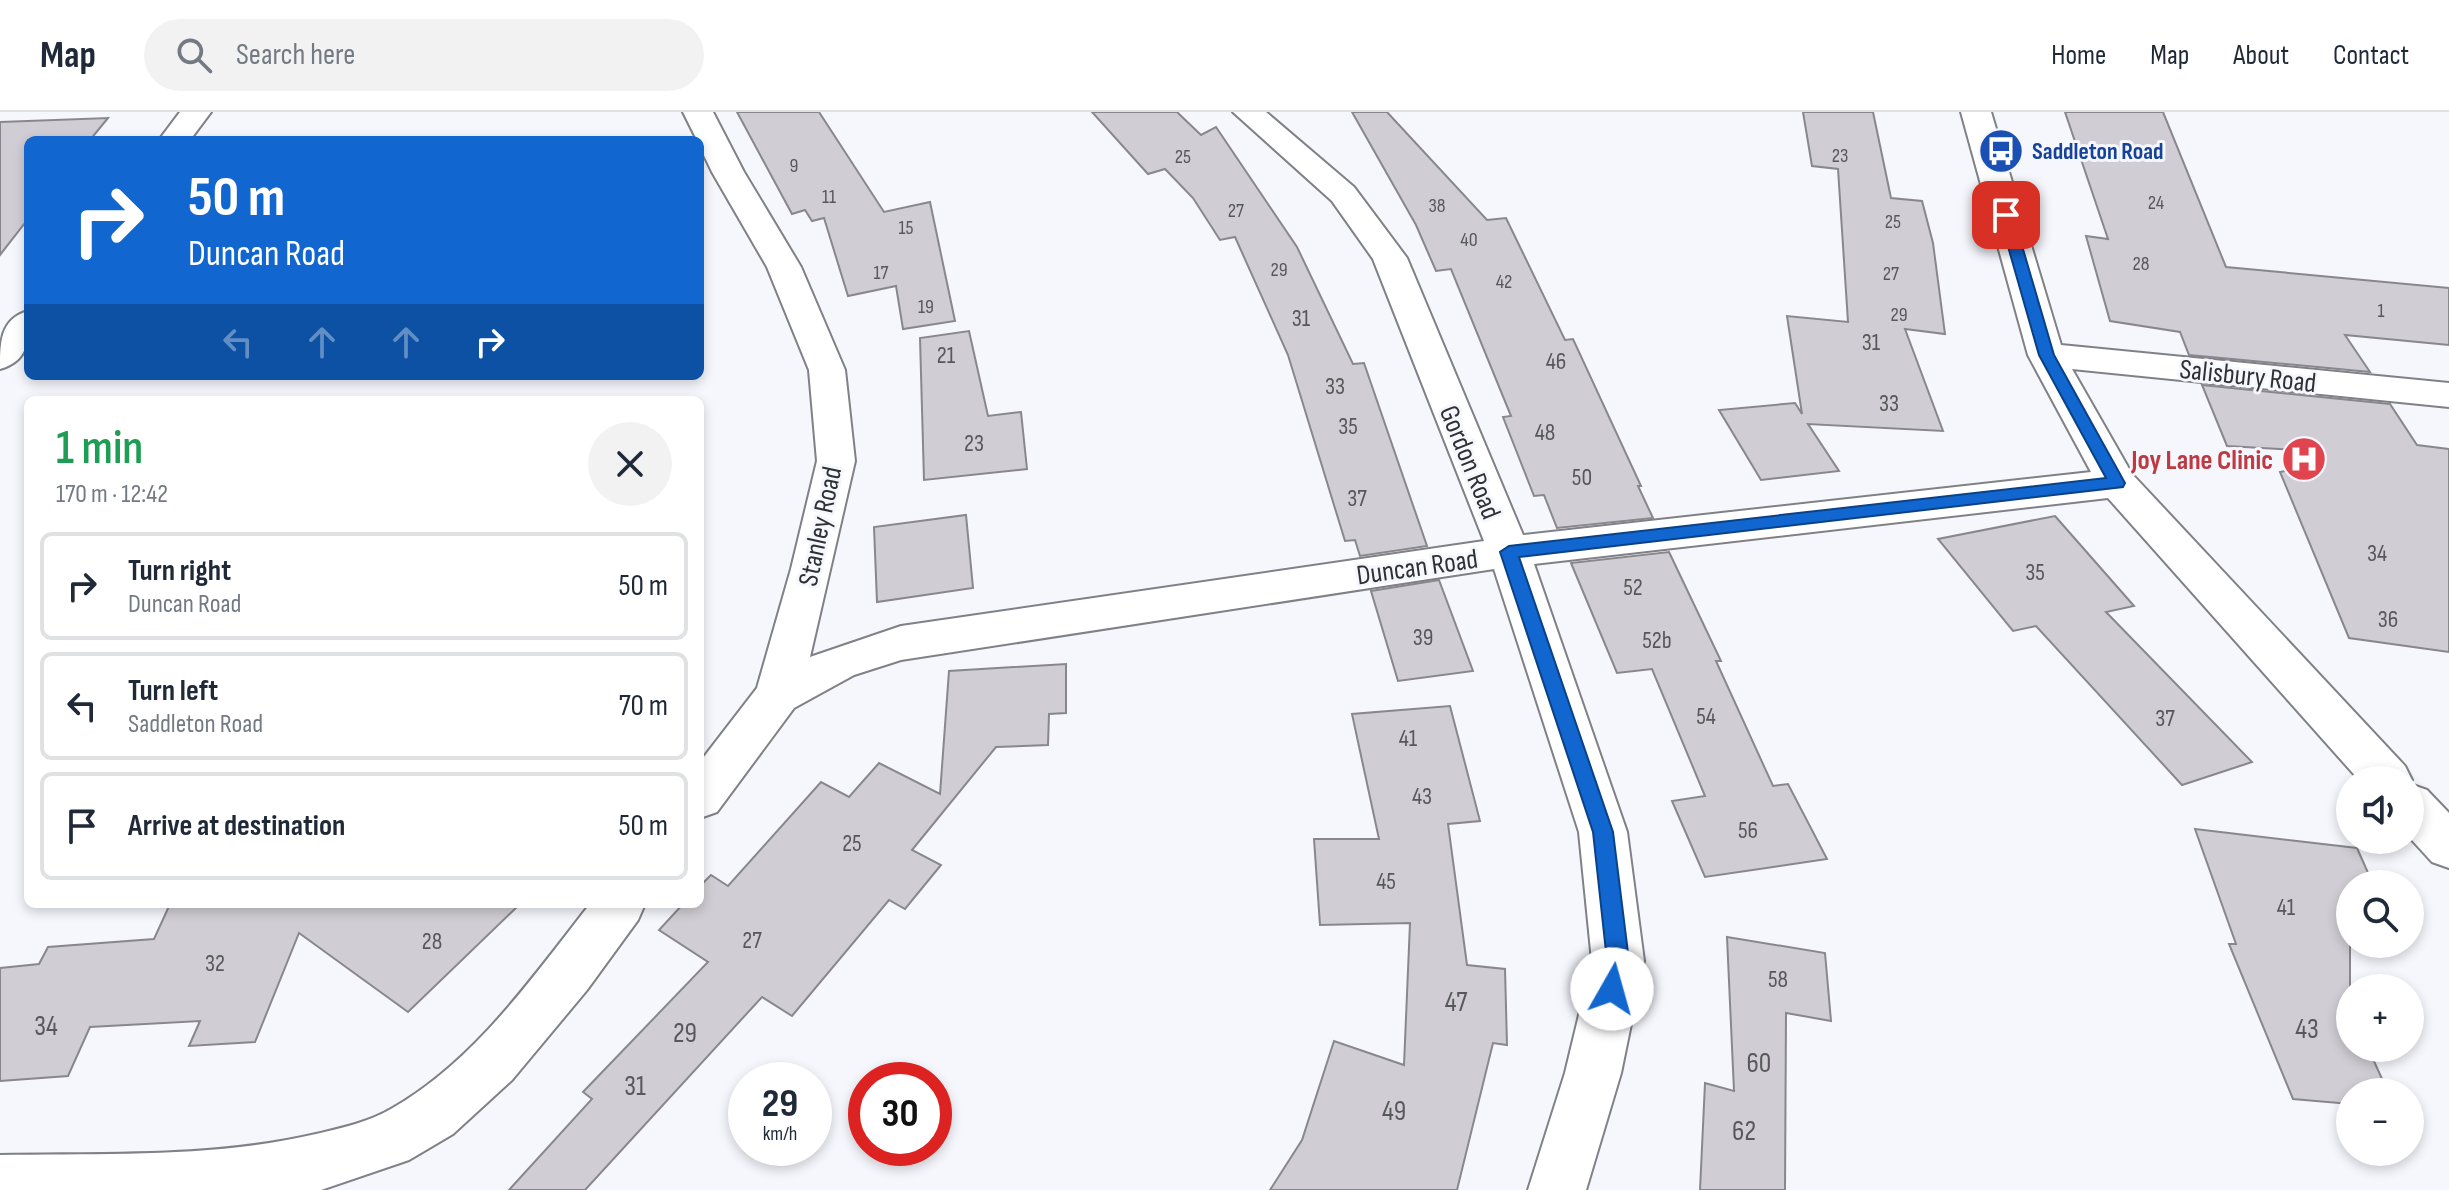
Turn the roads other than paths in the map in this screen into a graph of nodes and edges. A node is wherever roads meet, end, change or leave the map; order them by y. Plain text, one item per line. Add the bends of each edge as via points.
1 (196, 112) edge
2 (698, 112) edge
3 (1248, 112) edge
4 (1976, 112) edge
5 (177, 136) edge
6 (24, 327) edge
7 (2046, 355) junction
8 (0, 357) edge
9 (2449, 395) edge
10 (2117, 483) junction
11 (1509, 552) junction
12 (778, 695) junction
13 (2375, 766) edge
14 (704, 793) edge
15 (2424, 819) edge
16 (2449, 847) edge
17 (617, 908) edge
18 (0, 1184) edge
19 (1557, 1190) edge

1 - 5 street
2 - 12 street, Stanley Road via 784,267 827,370 836,461
3 - 11 street, Gordon Road via 1343,194 1390,258
4 - 7 street
6 - 8 street
7 - 9 street, Salisbury Road
7 - 10 street
10 - 11 street, Duncan Road
10 - 13 street
11 - 12 street, Duncan Road via 901,643 839,662
11 - 19 street, Gordon Road via 1603,832 1618,961 1593,1073
12 - 14 street, Stanley Road
15 - 16 street
17 - 18 street via 556,989 474,1080 391,1139 332,1159 236,1179

